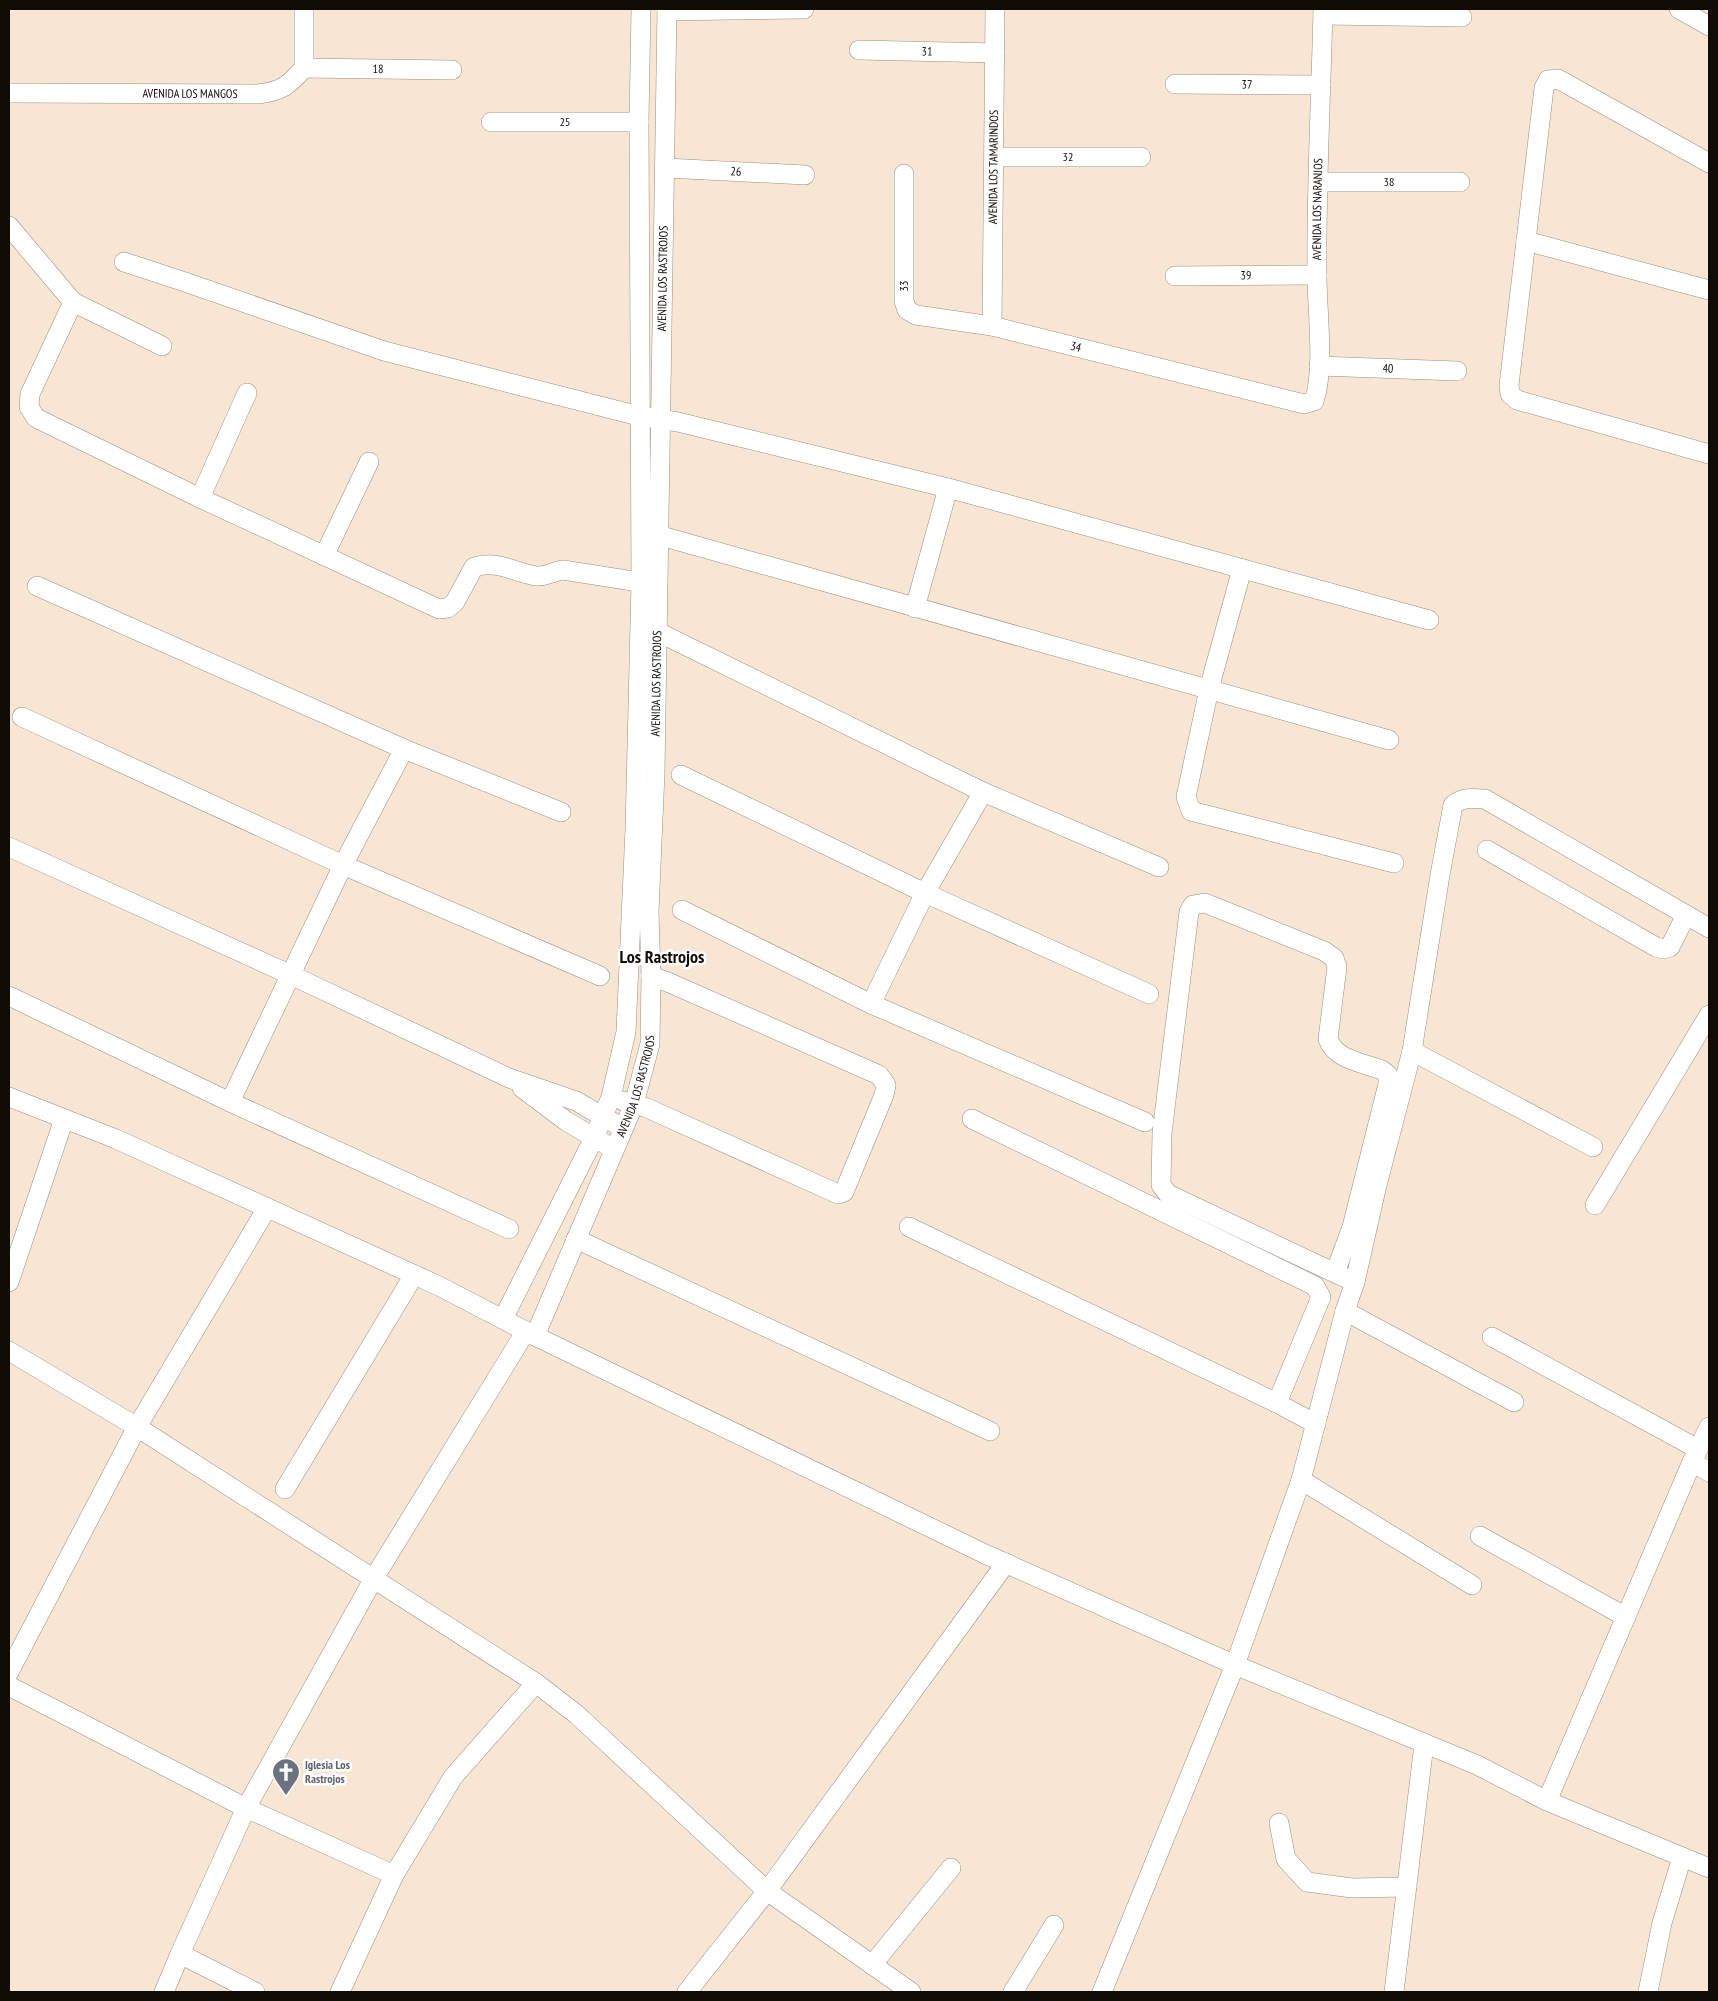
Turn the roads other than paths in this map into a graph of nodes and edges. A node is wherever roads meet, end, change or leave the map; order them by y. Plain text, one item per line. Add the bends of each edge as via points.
1 (304, 9) edge
2 (641, 9) edge
3 (804, 9) edge
4 (995, 9) edge
5 (1679, 9) edge
6 (667, 10) edge
7 (1323, 12) edge
8 (1462, 17) dead end
9 (1709, 26) edge
10 (859, 50) dead end
11 (995, 54) junction
12 (304, 68) junction
13 (452, 70) dead end
14 (1175, 84) dead end
15 (1321, 85) junction
16 (9, 93) edge
17 (491, 122) dead end
18 (639, 122) junction
19 (994, 157) junction
20 (1141, 157) dead end
21 (1709, 163) edge
22 (666, 168) junction
23 (904, 174) dead end
24 (805, 175) dead end
25 (1319, 182) junction
26 (1460, 182) dead end
27 (9, 226) edge
28 (1526, 241) junction
29 (124, 262) dead end
30 (1317, 275) junction
31 (1175, 276) dead end
32 (1709, 290) edge
33 (73, 302) junction
34 (992, 326) junction
35 (162, 346) dead end
36 (1319, 366) junction
37 (1457, 371) dead end
38 (247, 393) dead end
39 (1304, 404) joint
40 (639, 416) junction
41 (662, 420) junction
42 (1709, 454) edge
43 (369, 462) dead end
44 (948, 488) junction
45 (200, 498) junction
46 (641, 530) junction
47 (659, 536) junction
48 (324, 556) junction
49 (1242, 569) junction
50 (650, 584) junction
51 (37, 586) dead end
52 (916, 608) junction
53 (1429, 620) dead end
54 (649, 630) junction
55 (1209, 689) junction
56 (22, 717) dead end
57 (1389, 740) dead end
58 (404, 749) junction
59 (682, 775) dead end
60 (984, 792) junction
61 (561, 812) dead end
62 (9, 847) edge
63 (1487, 850) dead end
64 (1394, 863) dead end
65 (343, 865) junction
66 (1159, 867) dead end
67 (925, 893) junction
68 (682, 910) dead end
69 (1686, 915) junction
70 (1709, 928) edge
71 (291, 975) junction
72 (600, 976) dead end
73 (651, 976) junction
74 (1149, 994) dead end
75 (9, 996) edge
76 (871, 1004) junction
77 (1709, 1015) edge
78 (1412, 1051) junction
79 (509, 1078) junction
80 (9, 1097) edge
81 (610, 1097) junction
82 (230, 1102) junction
83 (634, 1104) junction
84 (602, 1117) junction
85 (64, 1119) junction
86 (972, 1119) dead end
87 (1145, 1122) dead end
88 (624, 1128) junction
89 (594, 1138) junction
90 (1593, 1147) dead end
91 (615, 1149) junction
92 (1595, 1205) dead end
93 (267, 1208) junction
94 (909, 1227) dead end
95 (509, 1230) dead end
96 (576, 1239) junction
97 (1336, 1272) junction
98 (414, 1275) junction
99 (9, 1282) edge
100 (1355, 1282) junction
101 (1345, 1311) junction
102 (503, 1319) junction
103 (531, 1333) junction
104 (1492, 1337) dead end
105 (9, 1351) edge
106 (1514, 1402) dead end
107 (1277, 1403) junction
108 (1316, 1424) junction
109 (137, 1427) junction
110 (1709, 1427) edge
111 (990, 1431) dead end
112 (1695, 1455) junction
113 (1709, 1472) edge
114 (1301, 1480) junction
115 (285, 1489) dead end
116 (1480, 1536) dead end
117 (1006, 1563) junction
118 (374, 1578) junction
119 (1472, 1585) dead end
120 (1626, 1617) junction
121 (1235, 1665) junction
122 (9, 1672) edge
123 (536, 1683) junction
124 (9, 1686) edge
125 (1424, 1744) junction
126 (1547, 1801) junction
127 (246, 1808) junction
128 (1279, 1823) dead end
129 (1682, 1857) junction
130 (951, 1868) dead end
131 (1709, 1868) edge
132 (394, 1875) junction
133 (1407, 1887) junction
134 (767, 1891) junction
135 (1054, 1925) dead end
136 (180, 1954) junction
137 (872, 1965) junction
138 (164, 1992) edge
139 (255, 1992) edge
140 (340, 1992) edge
141 (687, 1992) edge
142 (911, 1992) edge
143 (1013, 1992) edge
144 (1102, 1992) edge
145 (1394, 1992) edge
146 (1648, 1992) edge

1 - 12 street
2 - 18 street, AVENIDA LOS RASTROJOS
3 - 6 street
4 - 11 street, AVENIDA LOS TAMARINDOS
5 - 9 street
6 - 22 street, AVENIDA LOS RASTROJOS
7 - 8 street
7 - 15 street, AVENIDA LOS NARANJOS
10 - 11 street, 31
11 - 19 street, AVENIDA LOS TAMARINDOS
12 - 13 street, 18
12 - 16 street, AVENIDA LOS MANGOS via 292,82 276,92 258,94
14 - 15 street, 37
15 - 25 street, AVENIDA LOS NARANJOS
17 - 18 street, 25
18 - 40 street, AVENIDA LOS RASTROJOS
19 - 20 street, 32
19 - 34 street, AVENIDA LOS TAMARINDOS
21 - 28 street via 1558,79 1548,80 1544,88
22 - 24 street, 26
22 - 41 street, AVENIDA LOS RASTROJOS
23 - 34 street, 33 via 904,302 907,310 916,315
25 - 26 street, 38
25 - 30 street, AVENIDA LOS NARANJOS
27 - 33 street
28 - 32 street
28 - 42 street via 1510,394 1517,400
29 - 40 street via 384,351
30 - 31 street, 39
30 - 36 street, AVENIDA LOS NARANJOS
33 - 35 street
33 - 45 street via 30,394 29,407 36,418
34 - 39 street, 34
36 - 37 street, 40
36 - 39 street, AVENIDA LOS NARANJOS via 1314,401
38 - 45 street
40 - 41 street
40 - 46 street, AVENIDA LOS RASTROJOS
41 - 44 street
41 - 47 street, AVENIDA LOS RASTROJOS
43 - 48 street
44 - 49 street
44 - 52 street
45 - 48 street
46 - 47 street
46 - 50 street, AVENIDA LOS RASTROJOS
47 - 50 street, AVENIDA LOS RASTROJOS
47 - 52 street
48 - 50 street via 439,610 455,602 474,567 484,564 538,576 563,570
49 - 53 street
49 - 55 street
50 - 54 street, AVENIDA LOS RASTROJOS
51 - 58 street
52 - 55 street
54 - 60 street
54 - 73 street, AVENIDA LOS RASTROJOS via 655,773 649,911
54 - 81 street, AVENIDA LOS RASTROJOS via 626,1032
55 - 57 street
55 - 64 street via 1186,797 1190,811
56 - 65 street
58 - 61 street
58 - 65 street
59 - 67 street
60 - 66 street
60 - 67 street
62 - 71 street
63 - 69 street via 1656,947 1670,947
65 - 71 street
65 - 72 street
67 - 74 street
67 - 76 street
68 - 76 street
69 - 70 street
69 - 78 street via 1485,799 1458,801 1453,805 1440,875
71 - 79 street
71 - 82 street
73 - 83 street, AVENIDA LOS RASTROJOS via 650,1044
73 - 83 street via 879,1075 886,1085 844,1192 838,1194
75 - 82 street
76 - 87 street
77 - 92 street
78 - 90 street
78 - 100 street
79 - 84 street via 576,1101
79 - 89 street via 548,1109
80 - 85 street
81 - 83 street
81 - 84 street, AVENIDA LOS RASTROJOS
82 - 95 street
83 - 88 street, AVENIDA LOS RASTROJOS
84 - 88 street
84 - 89 street, AVENIDA LOS RASTROJOS
85 - 93 street via 116,1139
85 - 99 street
86 - 107 street via 1315,1286 1321,1297
88 - 91 street, AVENIDA LOS RASTROJOS
89 - 91 street
89 - 102 street, AVENIDA LOS RASTROJOS
91 - 96 street, AVENIDA LOS RASTROJOS
93 - 98 street
93 - 109 street
94 - 107 street
96 - 103 street, AVENIDA LOS RASTROJOS
96 - 111 street
97 - 97 street via 1168,1194 1161,1185 1162,1133 1188,912 1193,905 1205,902 1334,958 1337,966 1328,1040 1330,1047 1338,1054 1388,1075 1352,1227
97 - 100 street
98 - 102 street
98 - 115 street
100 - 101 street
101 - 106 street
101 - 108 street
102 - 103 street
103 - 117 street
103 - 118 street, AVENIDA LOS RASTROJOS
104 - 112 street
105 - 109 street
107 - 108 street
108 - 114 street
109 - 118 street
109 - 122 street
110 - 112 street
112 - 113 street
112 - 120 street
114 - 119 street
114 - 121 street
116 - 120 street
117 - 121 street
117 - 134 street
118 - 123 street
118 - 127 street, AVENIDA LOS RASTROJOS
120 - 126 street
121 - 125 street
121 - 144 street
123 - 132 street via 453,1777
123 - 134 street via 576,1714
124 - 127 street
125 - 126 street via 1477,1765
125 - 133 street
126 - 129 street
127 - 132 street
127 - 136 street, AVENIDA LOS RASTROJOS
128 - 133 street via 1286,1859 1307,1882 1352,1888
129 - 131 street
129 - 146 street via 1662,1923
130 - 137 street
132 - 140 street
133 - 145 street
134 - 137 street
134 - 141 street
135 - 143 street
136 - 138 street, AVENIDA LOS RASTROJOS
136 - 139 street
137 - 142 street

